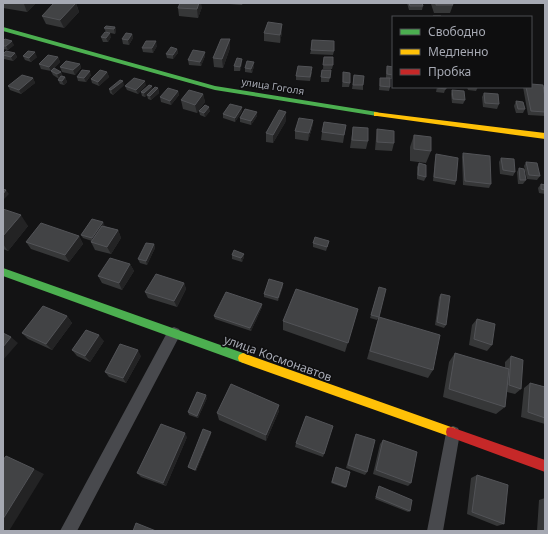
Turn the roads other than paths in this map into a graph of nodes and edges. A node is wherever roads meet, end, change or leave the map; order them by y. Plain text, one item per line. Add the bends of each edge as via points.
1 (3, 29) edge
2 (545, 136) edge
3 (3, 272) edge
4 (174, 333) junction
5 (453, 433) junction
6 (545, 466) edge
7 (68, 531) edge
8 (435, 531) edge

1 - 2 street, улица Гоголя via 214,88 388,116
3 - 4 street, улица Космонавтов
4 - 5 street, улица Космонавтов
4 - 7 street
5 - 6 street, улица Космонавтов
5 - 8 street

